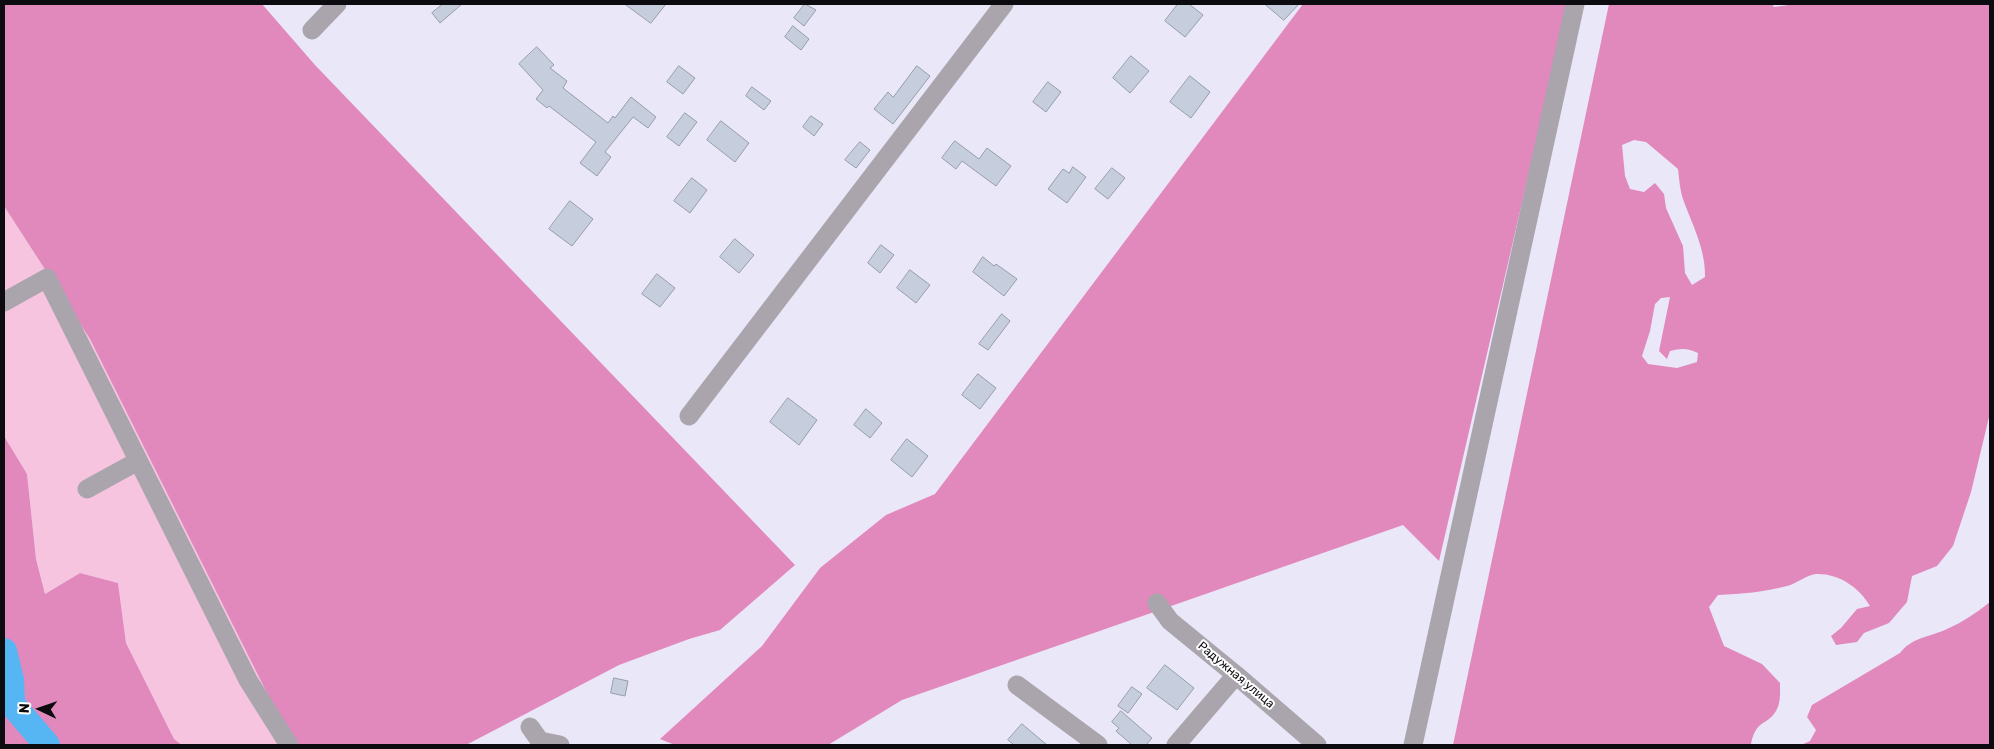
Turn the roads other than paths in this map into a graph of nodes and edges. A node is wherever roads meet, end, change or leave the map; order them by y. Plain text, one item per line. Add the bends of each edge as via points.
1 (337, 4) edge
2 (1004, 4) edge
3 (1576, 4) edge
4 (312, 30) dead end
5 (4, 302) edge
6 (689, 416) dead end
7 (138, 461) junction
8 (87, 489) dead end
9 (1157, 603) dead end
10 (1236, 675) junction
11 (1016, 685) dead end
12 (530, 726) dead end
13 (289, 745) edge
14 (560, 745) edge
15 (1098, 745) edge
16 (1176, 745) edge
17 (1317, 745) edge
18 (1413, 745) edge

1 - 4 street
2 - 6 street
3 - 18 street
5 - 7 street via 47,278
7 - 8 street
7 - 13 street via 248,680
9 - 10 street, Радужная улица via 1170,621
10 - 16 street
10 - 17 street, Радужная улица
11 - 15 street
12 - 14 street via 540,741

